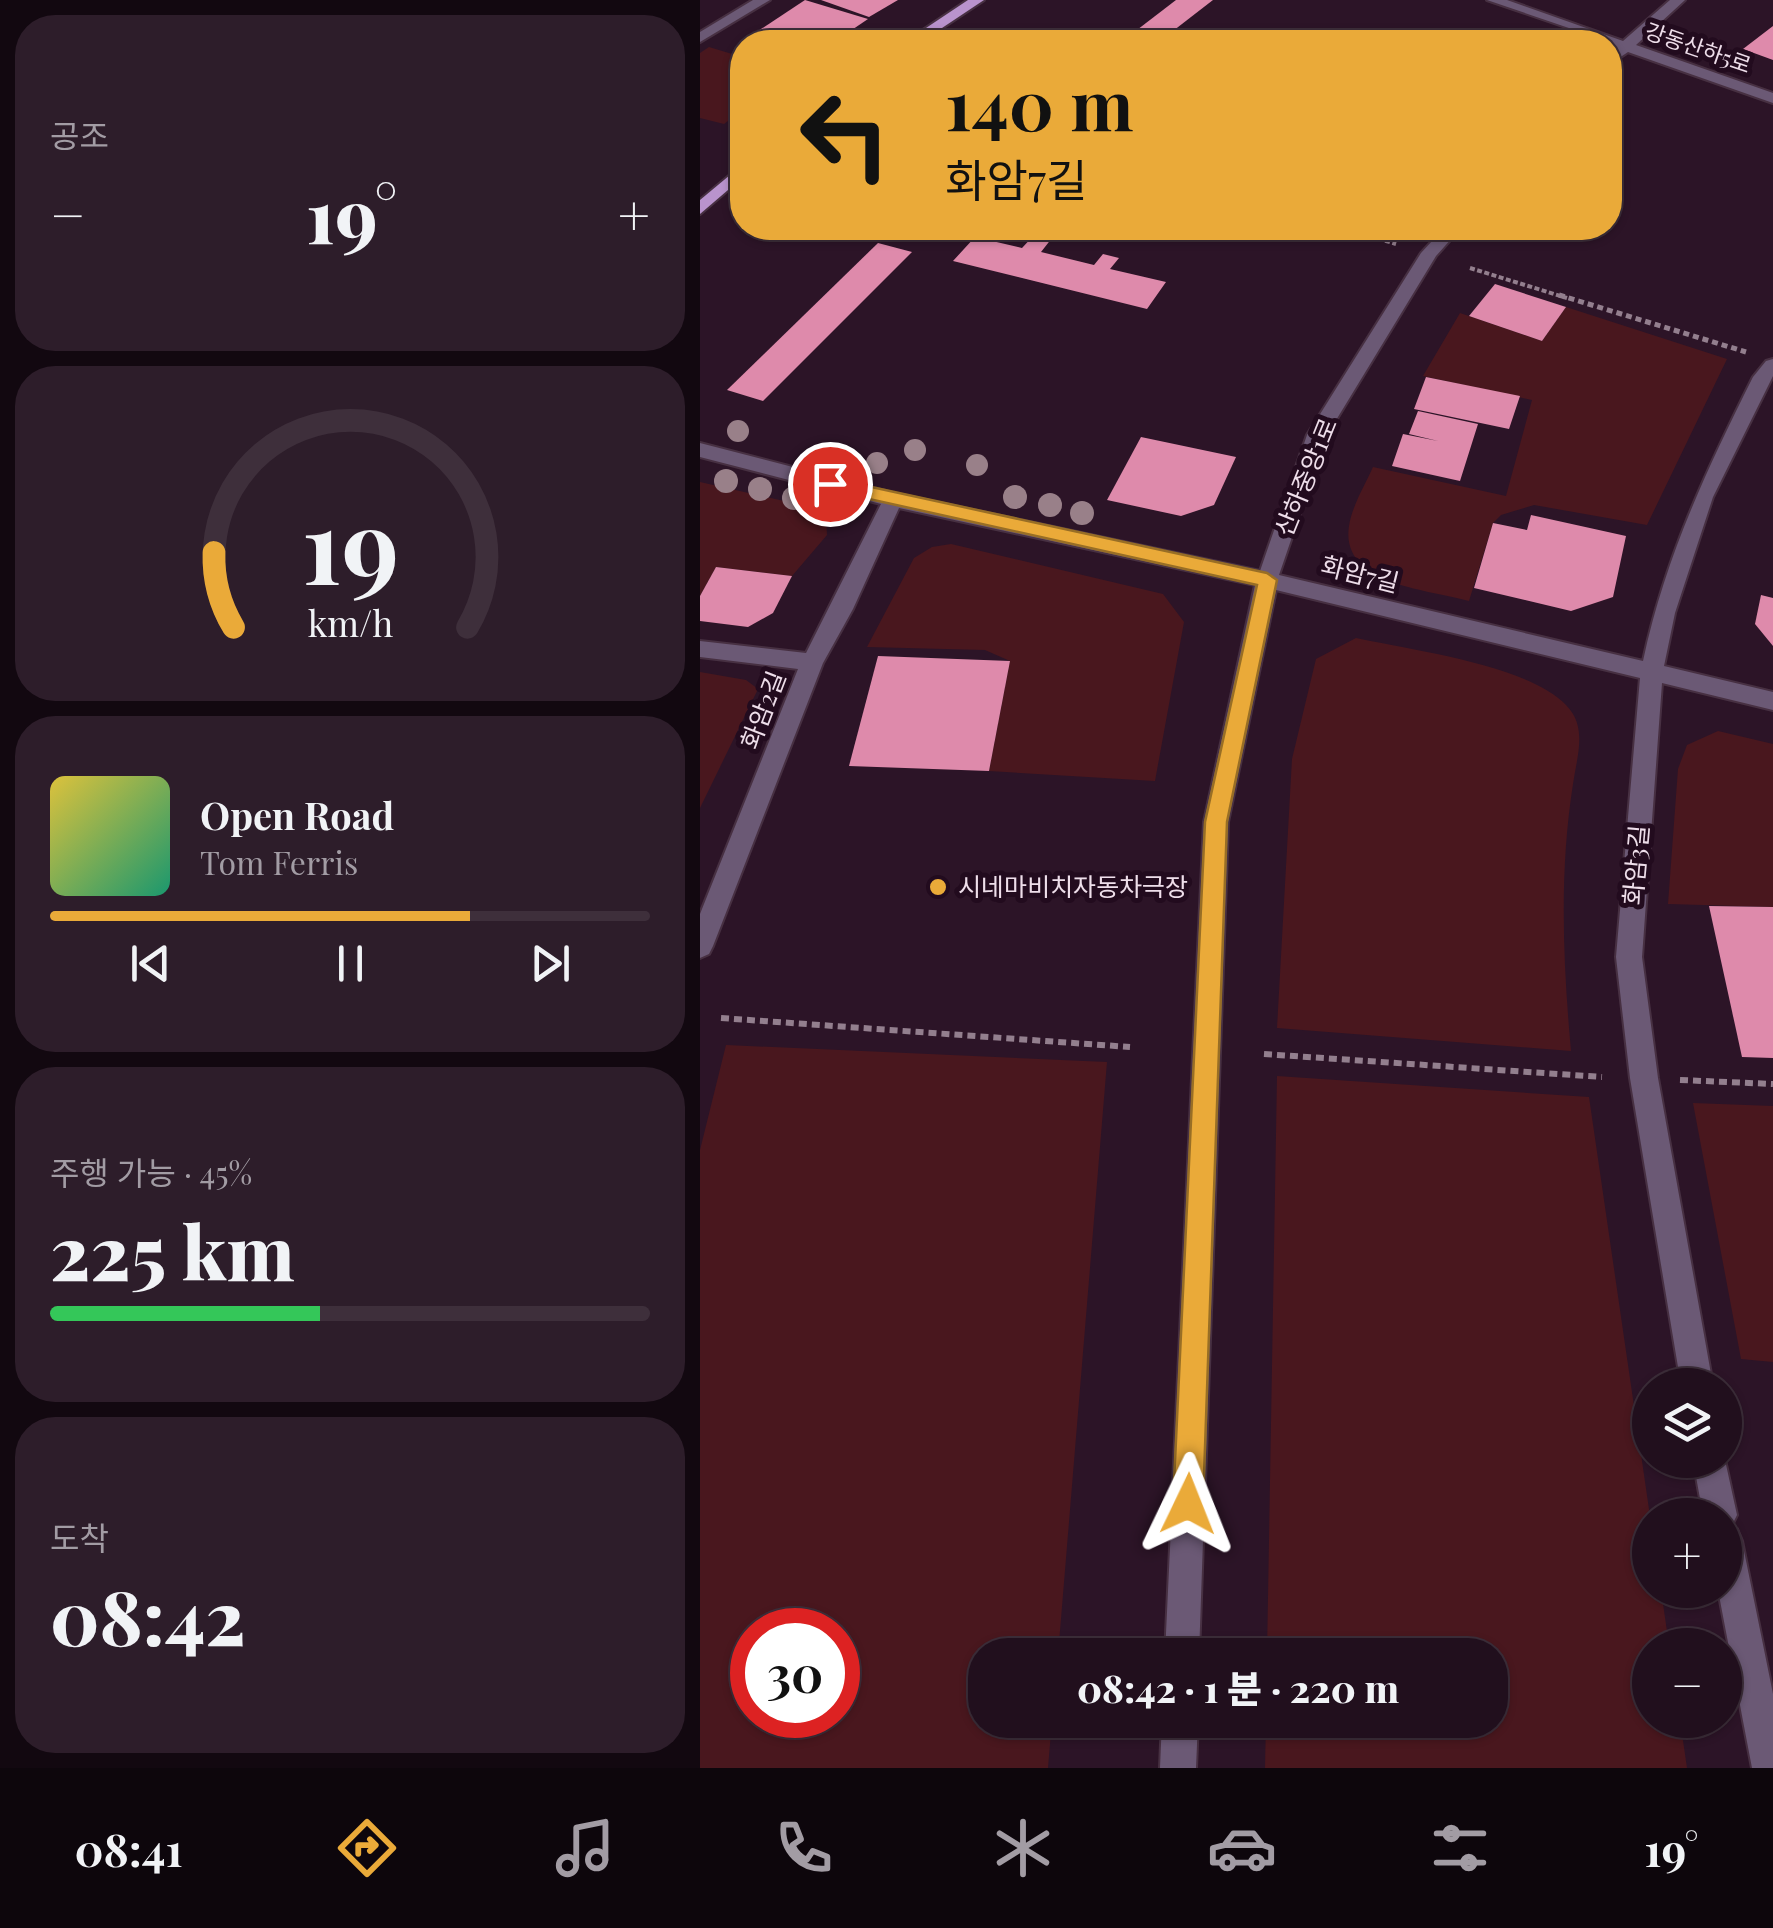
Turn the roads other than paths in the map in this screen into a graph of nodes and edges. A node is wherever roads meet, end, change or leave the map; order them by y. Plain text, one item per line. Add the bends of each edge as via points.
1 (763, 0) edge
2 (977, 0) edge
3 (1494, 0) edge
4 (1678, 0) edge
5 (931, 30) edge
6 (1578, 30) edge
7 (700, 38) edge
8 (1623, 46) joint
9 (1773, 98) edge
10 (730, 181) edge
11 (700, 209) edge
12 (1441, 240) edge
13 (1773, 364) edge
14 (700, 450) edge
15 (893, 500) junction
16 (1267, 580) junction
17 (700, 649) edge
18 (812, 662) junction
19 (1652, 673) junction
20 (1773, 701) edge
21 (700, 946) edge
22 (1693, 1368) edge
23 (1738, 1608) edge
24 (1183, 1638) edge
25 (1179, 1738) edge
26 (1178, 1768) edge
27 (1770, 1768) edge

1 - 7 street
2 - 5 main road
3 - 6 street, 강동산하5로
4 - 8 street
8 - 9 street, 강동산하5로
10 - 11 main road
12 - 16 street, 산하중앙1로 via 1317,435
13 - 19 street, 화암3길 via 1703,497 1664,613
14 - 15 street, 화암7길
15 - 16 street, 화암7길
15 - 18 street, 화암2길
16 - 19 street, 화암7길
16 - 24 street, 산하중앙1로 via 1216,822
17 - 18 street
18 - 21 street, 화암2길
19 - 20 street, 화암7길
19 - 22 street, 화암3길 via 1629,957
23 - 27 street
25 - 26 street

